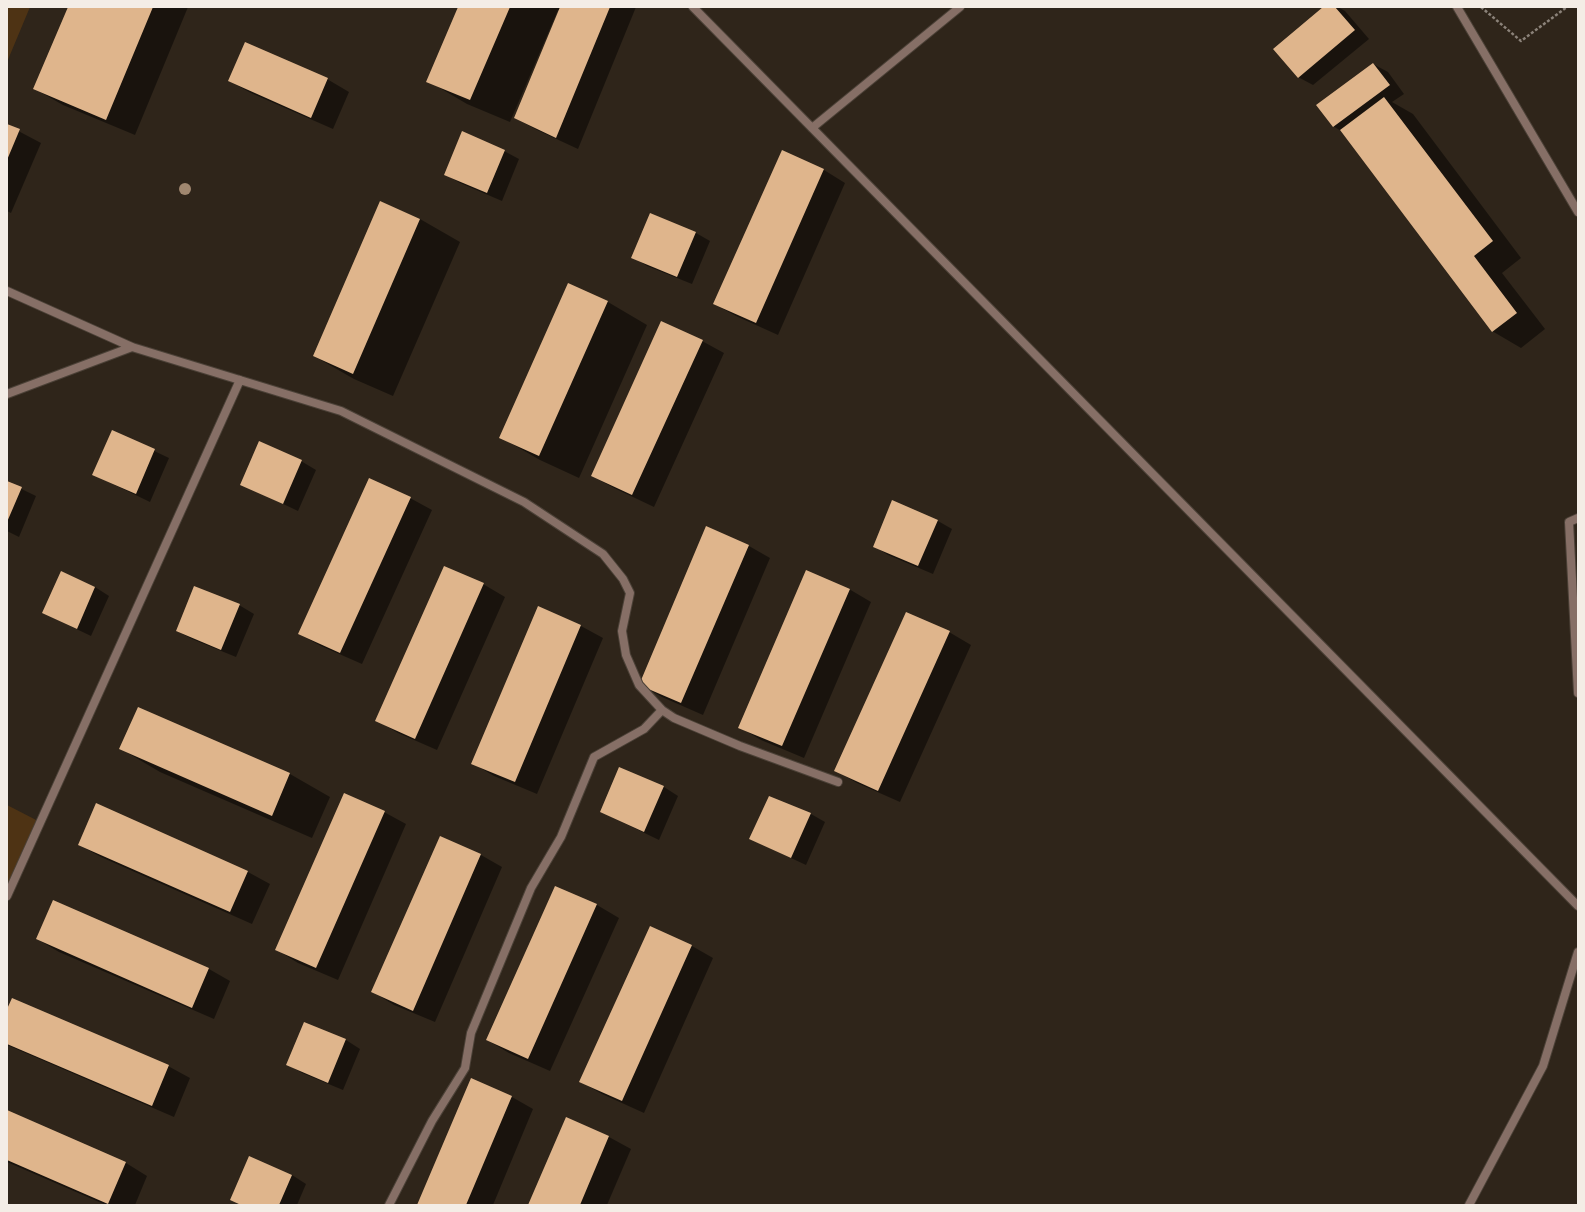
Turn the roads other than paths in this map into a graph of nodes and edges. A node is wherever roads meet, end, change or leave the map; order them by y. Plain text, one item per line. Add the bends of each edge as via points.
1 (693, 7) edge
2 (960, 7) edge
3 (1457, 7) edge
4 (812, 128) junction
5 (1578, 212) edge
6 (7, 291) edge
7 (132, 347) junction
8 (240, 380) junction
9 (7, 394) edge
10 (1578, 518) edge
11 (1578, 693) edge
12 (662, 710) junction
13 (838, 782) dead end
14 (7, 896) edge
15 (1578, 906) edge
16 (1578, 952) edge
17 (389, 1205) edge
18 (1469, 1205) edge

1 - 4 street
2 - 4 street
3 - 5 street
4 - 15 street
6 - 7 street
7 - 8 street
7 - 9 street
8 - 12 street via 341,411 402,440 524,502 603,554 623,579 630,593 622,631 626,655 639,685
8 - 14 street
10 - 11 street via 1569,522
12 - 13 street via 674,718 740,746
12 - 17 street via 644,729 594,757 561,837 531,888 471,1033 465,1068 432,1121
16 - 18 street via 1543,1066

